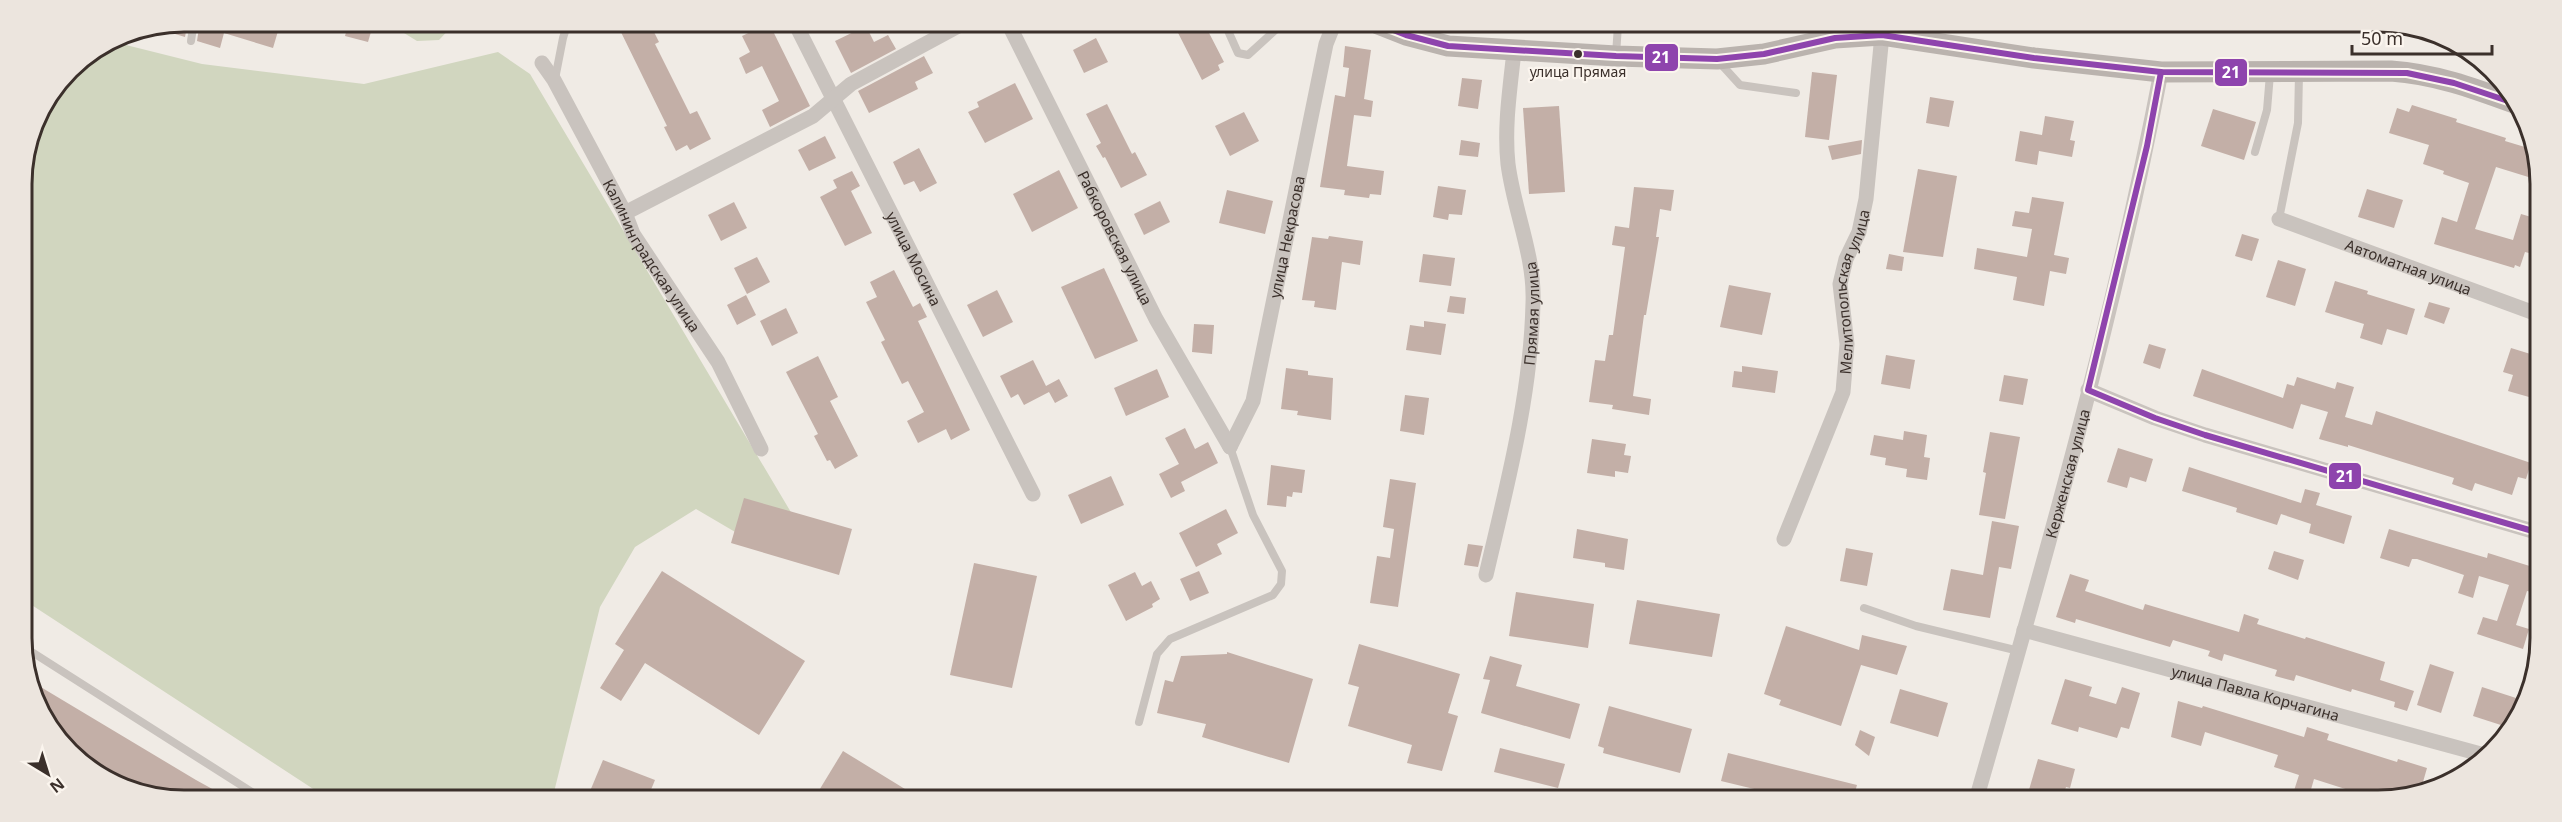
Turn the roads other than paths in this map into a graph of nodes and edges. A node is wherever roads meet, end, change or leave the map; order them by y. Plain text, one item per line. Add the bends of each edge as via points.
1 (1331, 31) edge
2 (1397, 31) edge
3 (1618, 31) edge
4 (192, 32) edge
5 (566, 32) edge
6 (800, 32) edge
7 (948, 32) edge
8 (1012, 32) edge
9 (1228, 32) edge
10 (1274, 32) edge
11 (1882, 35) junction
12 (191, 41) dead end
13 (1514, 51) junction
14 (1616, 56) junction
15 (1717, 59) junction
16 (542, 63) dead end
17 (2161, 72) junction
18 (2299, 72) junction
19 (2270, 73) junction
20 (554, 80) junction
21 (1796, 93) dead end
22 (832, 99) junction
23 (2506, 100) edge
24 (2255, 152) dead end
25 (625, 213) junction
26 (2279, 219) joint
27 (2530, 311) edge
28 (2088, 390) junction
29 (1230, 447) junction
30 (761, 449) dead end
31 (1033, 494) dead end
32 (2530, 530) edge
33 (1784, 539) dead end
34 (1486, 575) dead end
35 (1864, 608) dead end
36 (2024, 630) junction
37 (2019, 651) junction
38 (32, 652) edge
39 (1139, 722) dead end
40 (2478, 753) edge
41 (249, 790) edge
42 (1979, 790) edge

1 - 29 street, улица Некрасова via 1253,401
2 - 13 street via 1448,46
3 - 14 lane
4 - 12 lane
5 - 20 lane
6 - 22 street, улица Мосина
7 - 22 street via 851,84
8 - 29 street, Рабкоровская улица via 1156,319
9 - 10 lane via 1238,53 1248,55
11 - 15 street via 1835,38 1764,54
11 - 17 street
11 - 33 street, Мелитопольская улица via 1866,199 1840,284 1847,344 1843,393
13 - 14 street
13 - 34 street, Прямая улица via 1506,134 1534,302 1522,418
14 - 15 street
15 - 21 lane via 1740,85
16 - 20 street, Калининградская улица
17 - 19 street
17 - 28 street, Керженская улица
18 - 19 street
18 - 23 street via 2415,72
18 - 26 lane via 2298,123
19 - 24 lane via 2267,110
20 - 25 street, Калининградская улица
22 - 25 street via 813,116
22 - 31 street, улица Мосина
25 - 30 street, Калининградская улица via 633,234 717,362
26 - 27 street, Автоматная улица
28 - 32 street via 2205,435
28 - 36 street, Керженская улица
29 - 39 lane via 1253,515 1282,571 1281,584 1273,595 1170,639 1157,654
35 - 37 lane via 1916,626
36 - 37 street, Керженская улица
36 - 40 street, улица Павла Корчагина
37 - 42 street, Керженская улица
38 - 41 lane

